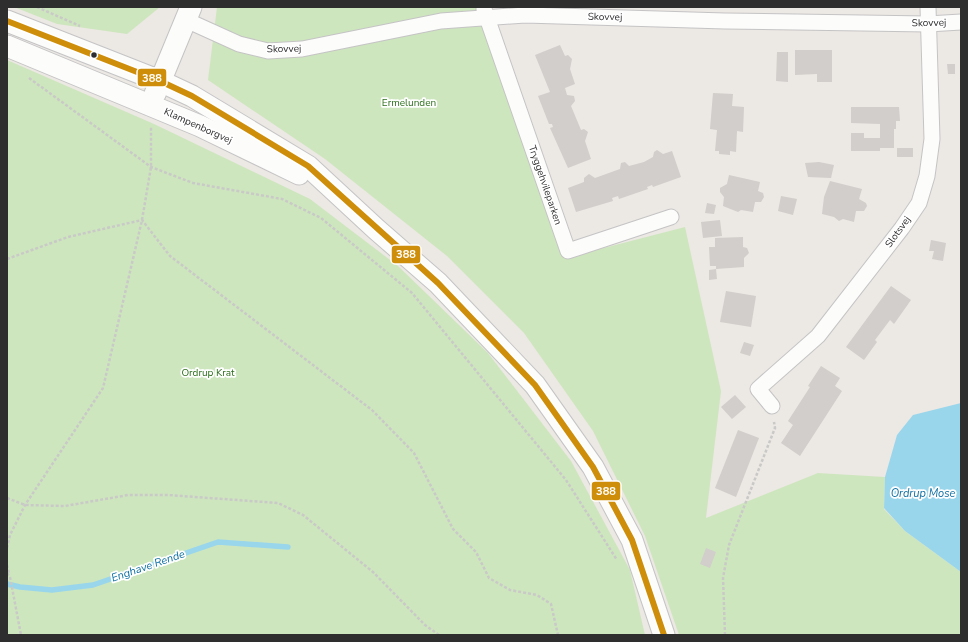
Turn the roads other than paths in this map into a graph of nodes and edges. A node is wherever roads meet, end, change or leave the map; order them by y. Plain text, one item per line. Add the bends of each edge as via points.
1 (928, 7) edge
2 (484, 12) edge
3 (188, 14) edge
4 (7, 21) edge
5 (961, 22) edge
6 (928, 24) junction
7 (7, 46) edge
8 (160, 81) junction
9 (151, 106) junction
10 (671, 217) dead end
11 (376, 229) junction
12 (772, 406) road end
13 (664, 635) edge

1 - 6 street, Slotsvej
2 - 3 street, Skovvej via 302,49 268,51 239,44
2 - 6 street, Skovvej via 725,21
2 - 10 street, Tryggehvileparken via 568,251
3 - 8 street
4 - 8 street, Klampenborgvej
5 - 6 street, Skovvej
6 - 12 street, Slotsvej via 932,139 927,176 919,203 818,336 758,389
7 - 9 street, Klampenborgvej
8 - 9 street
8 - 11 street, Klampenborgvej via 192,96 308,166
9 - 11 street, Klampenborgvej via 200,126 299,174
11 - 13 street, Klampenborgvej via 438,282 535,385 593,467 632,540

